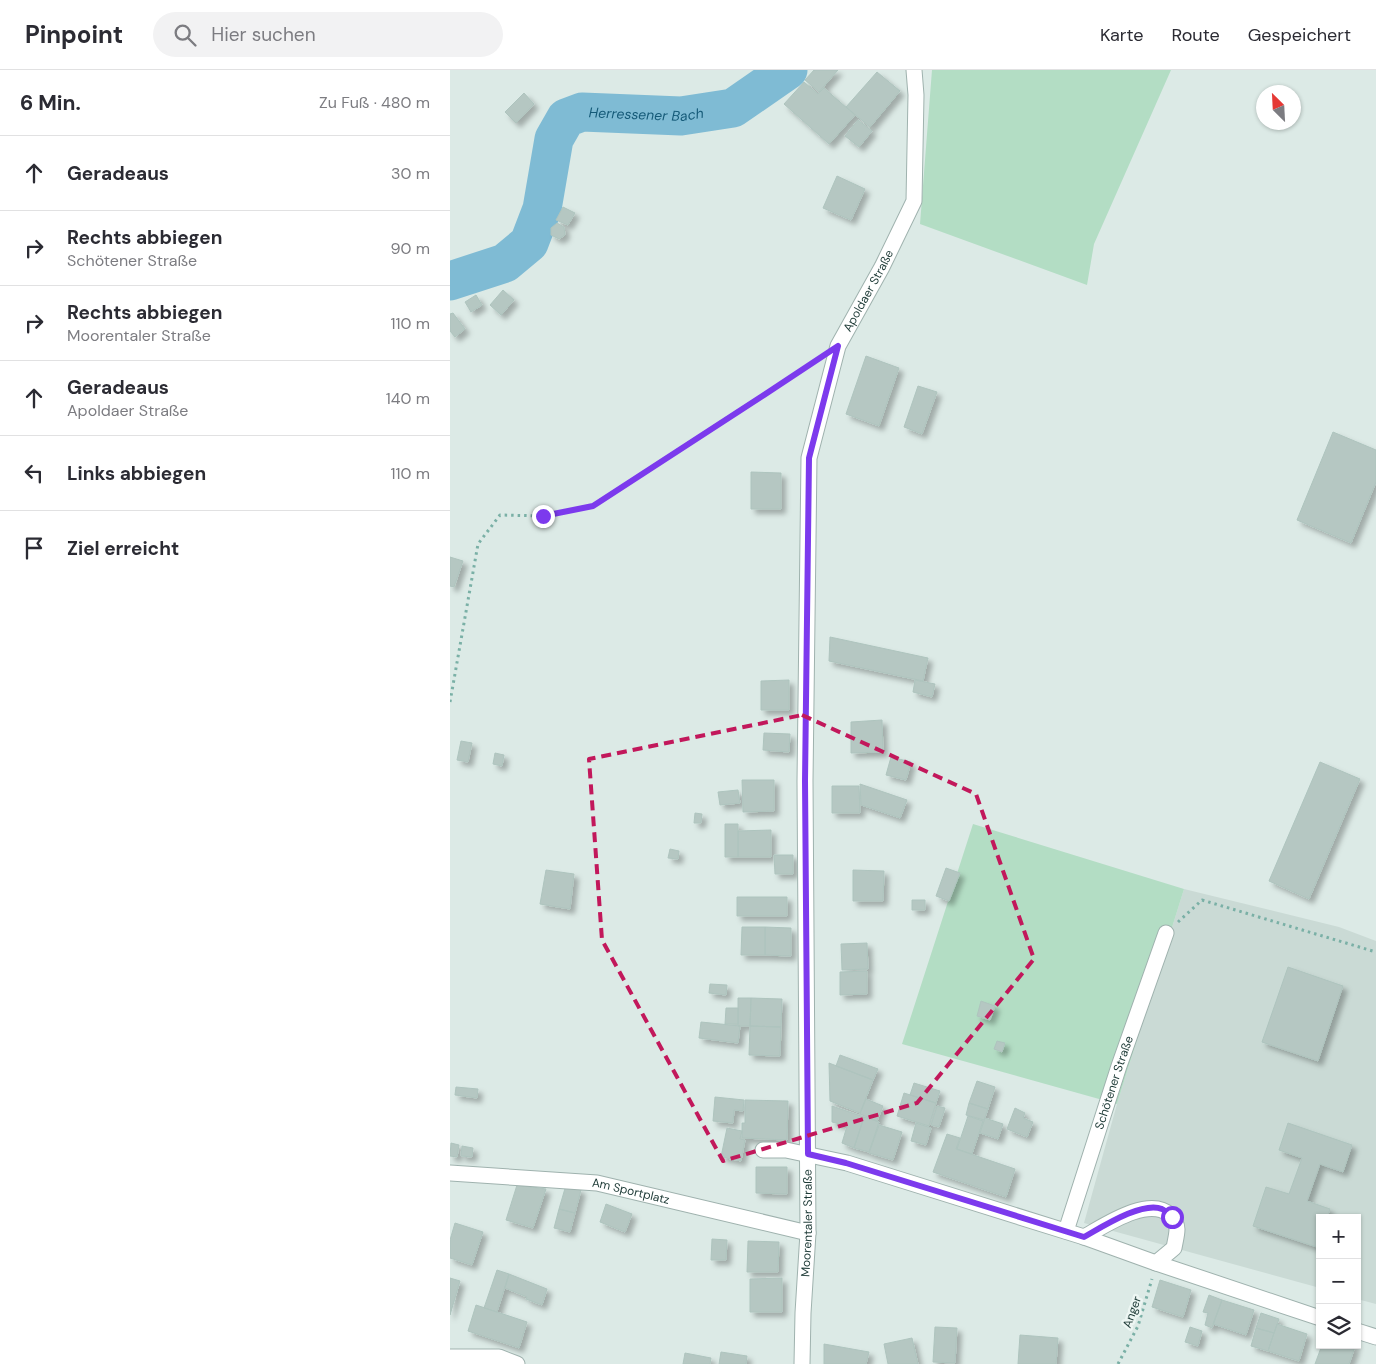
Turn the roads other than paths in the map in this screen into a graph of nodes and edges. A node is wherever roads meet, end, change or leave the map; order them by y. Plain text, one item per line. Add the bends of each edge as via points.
1 (914, 70) edge
2 (805, 781) joint
3 (1166, 933) road end
4 (763, 1150) dead end
5 (808, 1154) junction
6 (450, 1173) edge
7 (1066, 1231) junction
8 (808, 1233) junction
9 (1084, 1237) junction
10 (1156, 1264) junction
11 (1316, 1317) edge
12 (1361, 1332) edge
13 (1376, 1337) edge
14 (450, 1357) edge
15 (517, 1364) edge
16 (802, 1364) edge

1 - 2 street, Apoldaer Straße via 914,201 838,346 809,458
2 - 5 street, Moorentaler Straße
3 - 7 street, Schötener Straße
4 - 5 street
5 - 7 street
5 - 8 street, Moorentaler Straße
6 - 8 street, Am Sportplatz via 597,1183
7 - 9 street
8 - 16 street, Moorentaler Straße
9 - 10 street
9 - 10 street via 1146,1208 1162,1209 1177,1226 1174,1248
10 - 11 street
12 - 13 street
14 - 15 street via 499,1357

